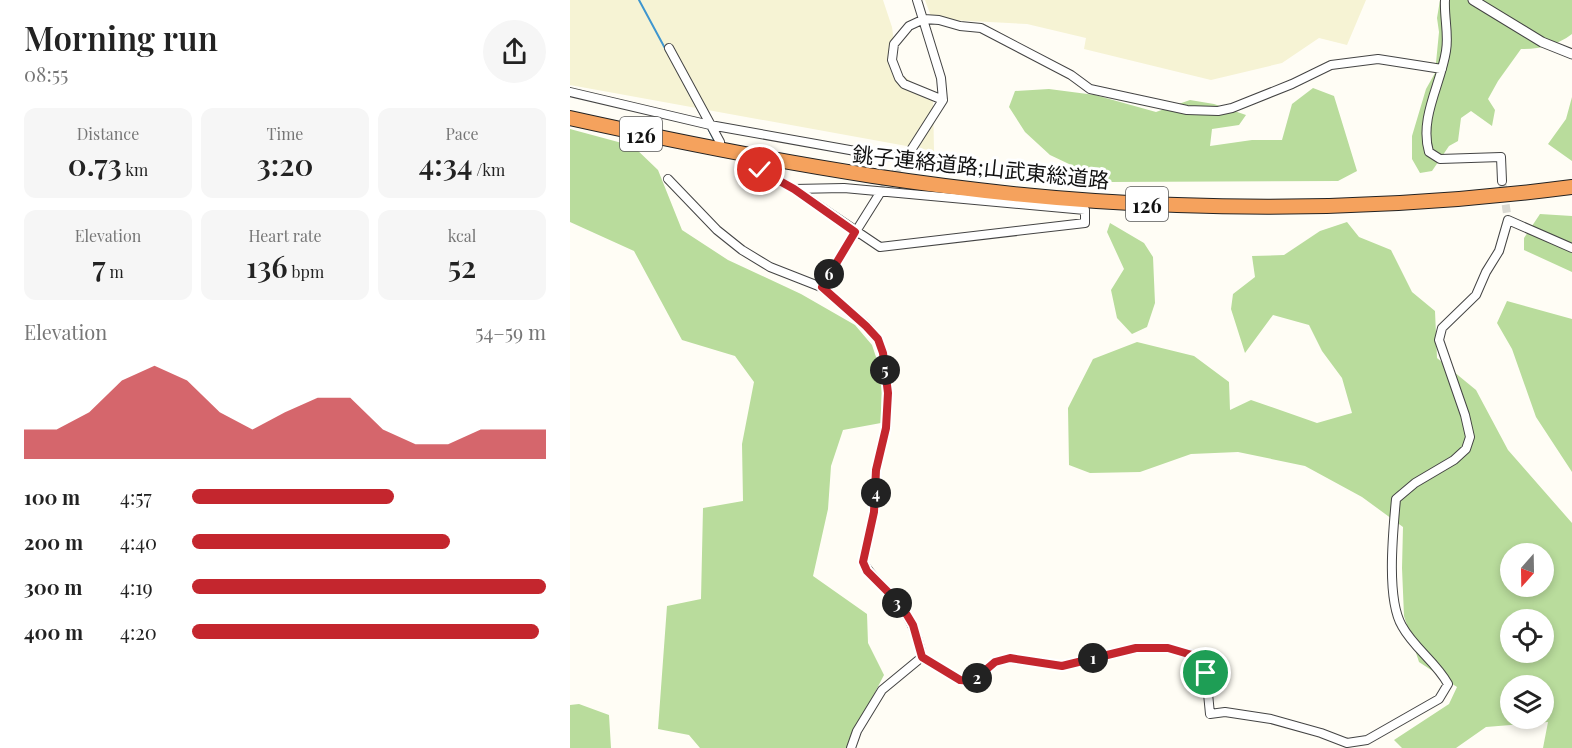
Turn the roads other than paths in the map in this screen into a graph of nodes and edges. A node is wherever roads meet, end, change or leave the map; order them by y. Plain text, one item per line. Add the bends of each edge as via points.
1 (917, 0) edge
2 (1445, 0) edge
3 (1473, 0) edge
4 (924, 19) junction
5 (669, 48) dead end
6 (1572, 54) edge
7 (1442, 69) junction
8 (570, 92) edge
9 (943, 99) junction
10 (570, 118) edge
11 (710, 125) junction
12 (719, 147) junction
13 (906, 158) junction
14 (748, 163) dead end
15 (1081, 178) dead end
16 (668, 179) dead end
17 (1502, 181) tunnel mouth
18 (1572, 188) edge
19 (794, 189) junction
20 (880, 193) junction
21 (855, 232) junction
22 (1572, 249) edge
23 (822, 287) junction
24 (922, 657) junction
25 (851, 748) edge

1 - 4 street
2 - 7 street via 1447,48
3 - 6 street via 1542,42
4 - 7 street via 981,28 1090,88 1187,110 1232,108 1331,65 1378,59
4 - 9 street
4 - 9 street via 909,26 894,44 892,60 904,84
5 - 11 street
7 - 17 street via 1427,123 1429,152 1440,159 1501,157
8 - 11 street
9 - 13 street
10 - 12 highway, 銚子連絡道路;山武東総道路 / 126
11 - 12 street
11 - 13 street
12 - 18 highway, 銚子連絡道路;山武東総道路 / 126 via 933,184 1175,206 1339,206
13 - 15 street
14 - 19 street
16 - 23 street via 742,250 770,267
19 - 20 street via 844,188
19 - 21 street
20 - 21 street
20 - 21 street via 1085,210 1085,223 880,247
21 - 23 street
22 - 24 street via 1508,220 1499,251 1476,295 1443,328 1439,340 1470,437 1466,450 1396,499 1392,581 1394,612 1402,628 1448,684 1440,699 1367,740 1347,743 1271,719 1225,712 1210,714 1206,673 1200,661 1168,648 1136,648 1062,666 1010,658 995,662 973,681 960,680
23 - 24 street via 866,326 878,339 883,353 888,393 886,428 863,562 907,615
24 - 25 street via 882,690

